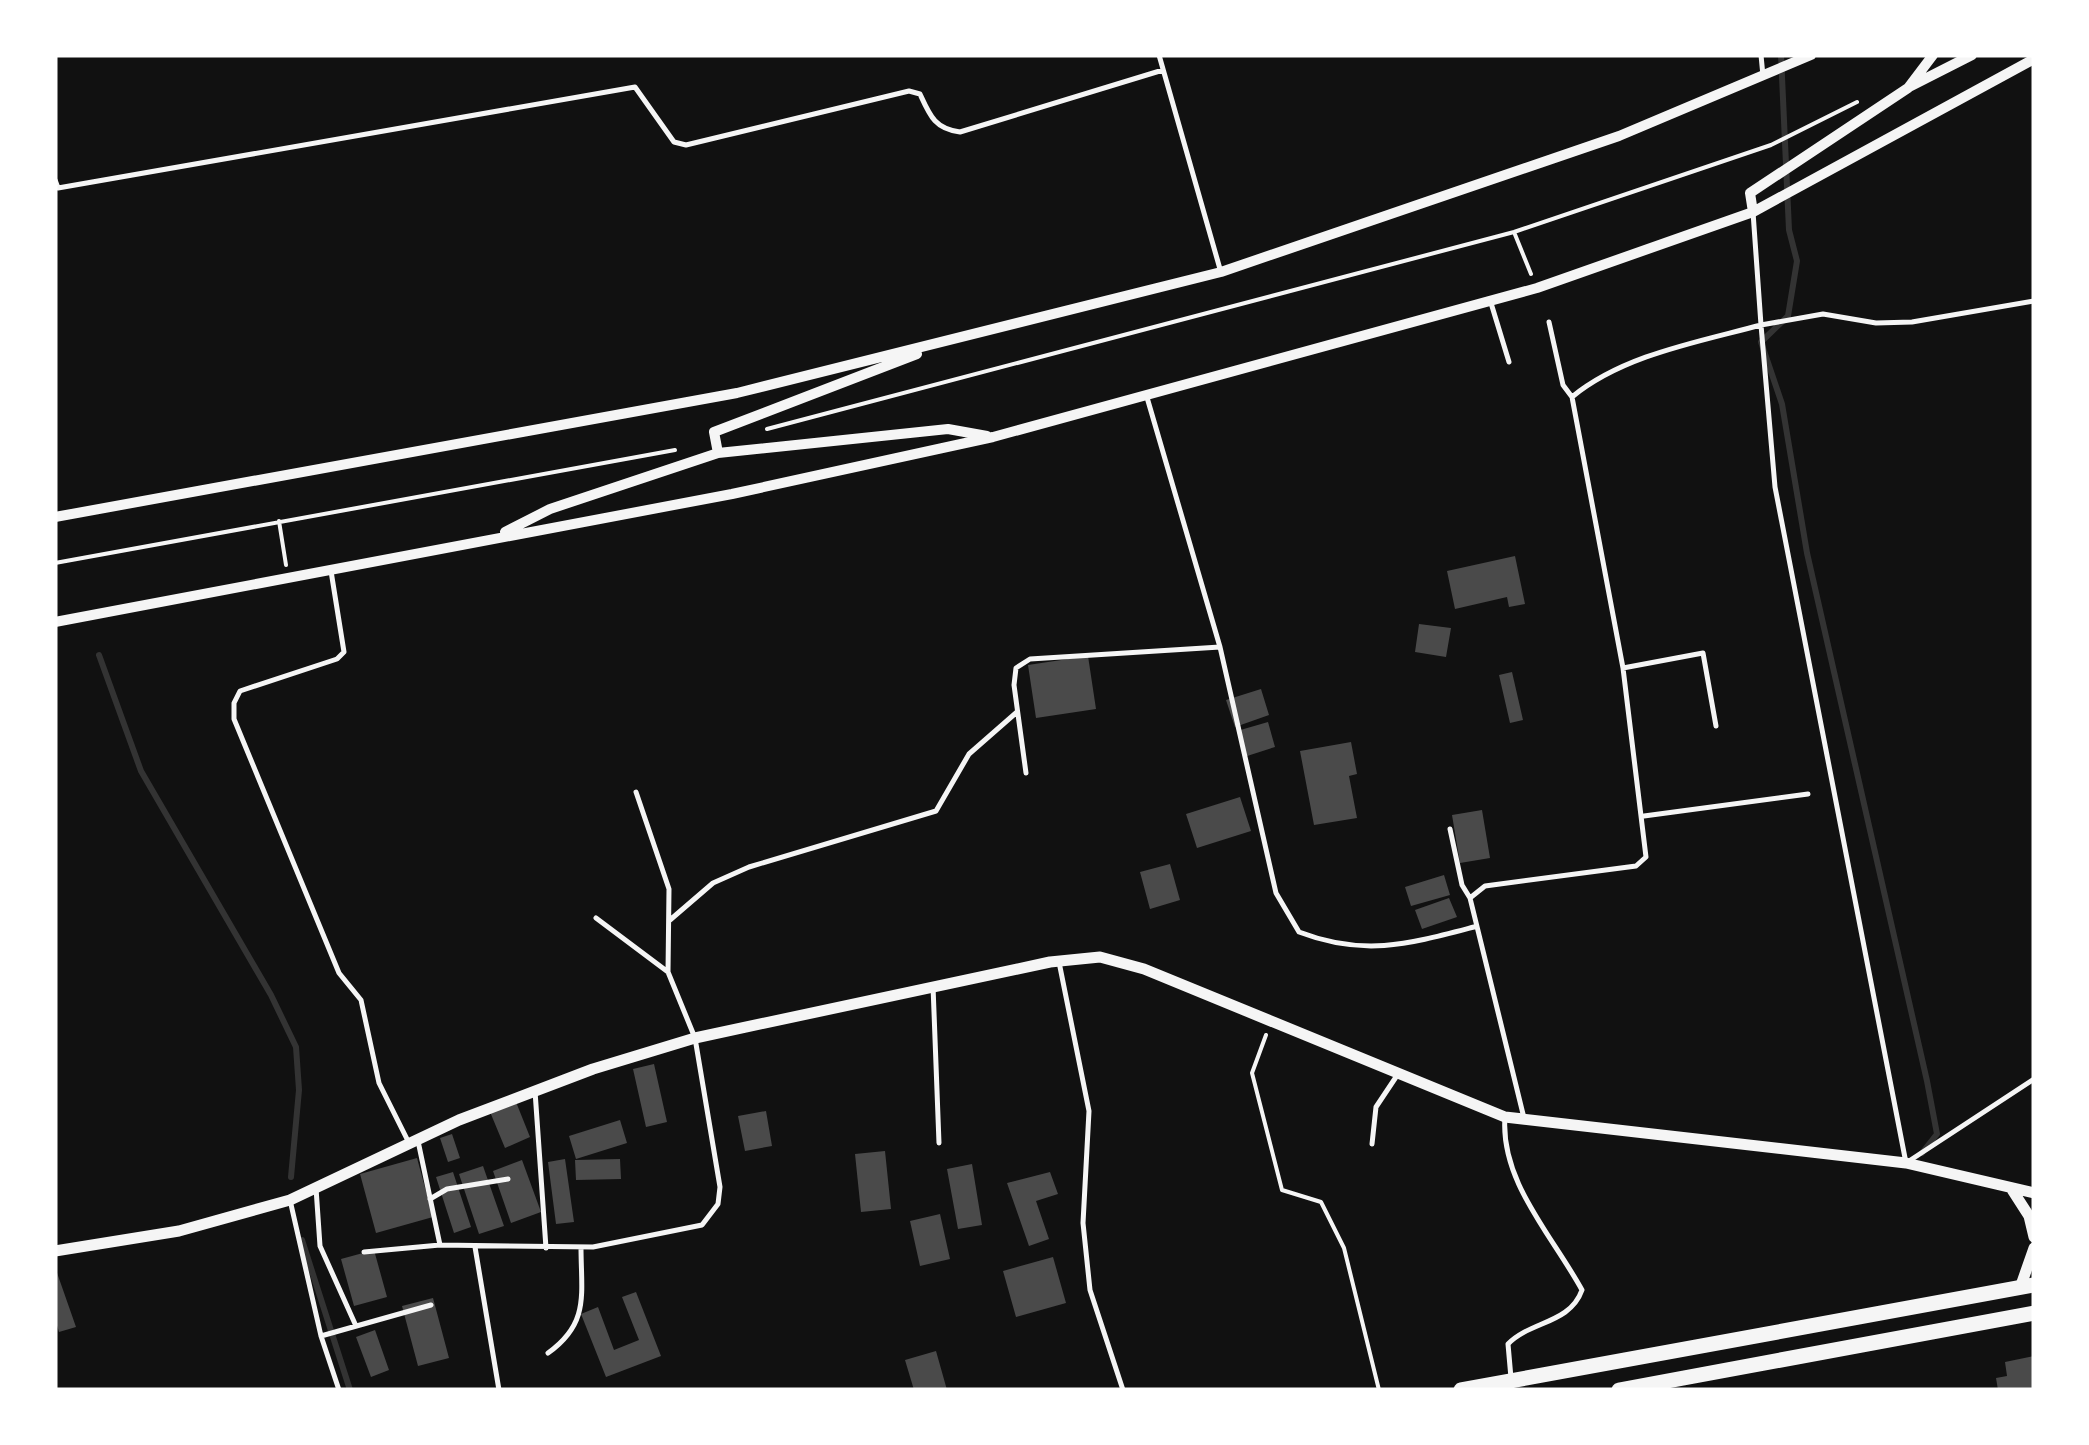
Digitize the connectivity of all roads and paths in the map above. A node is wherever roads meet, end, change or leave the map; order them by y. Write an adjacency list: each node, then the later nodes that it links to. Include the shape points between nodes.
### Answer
1 (1159, 55): 7 (lane)
2 (1761, 55): 8 (lane)
3 (1811, 55): 8 (street)
4 (1934, 55): 9 (street)
5 (1972, 55): 9 (street)
6 (2034, 59): 12 (street)
7 (1163, 70): 11 (lane, via 960,132 944,130 920,94 909,91 686,145 674,142 635,86 77,185 58,188); 14 (lane)
8 (1763, 79): 14 (street, via 1619,136)
9 (1908, 88): 12 (street, via 1750,193)
10 (1870, 96): 13 (path, via 1771,145)
11 (55, 180)
12 (1753, 212): 15 (street); 19 (lane)
13 (1514, 232): 15 (path); 24 (path)
14 (1221, 272): 20 (street)
15 (1537, 288): 16 (street)
16 (1490, 300): 21 (lane); 22 (street)
17 (2034, 300): 19 (lane, via 1912,322 1823,314)
18 (1549, 322): 23 (lane)
19 (1761, 325): 23 (lane, via 1664,352 1592,381); 61 (lane, via 1775,487)
20 (936, 345): 27 (street, via 714,432); 28 (street, via 737,393)
21 (1509, 362)
22 (1146, 394): 25 (street); 35 (lane)
23 (1572, 398): 36 (lane)
24 (765, 430)
25 (993, 438): 27 (street, via 948,429); 30 (street)
26 (675, 450): 29 (path)
27 (718, 453): 30 (street, via 550,509)
28 (55, 517)
29 (278, 521): 31 (path); 33 (path)
30 (496, 537): 32 (street)
31 (55, 563)
32 (331, 570): 33 (street); 58 (lane, via 344,652 240,691 234,719 339,974 361,1000 380,1083)
33 (289, 579): 34 (street)
34 (55, 622)
35 (1220, 647): 37 (lane, via 1030,660 1016,668); 47 (lane, via 1276,893 1299,932 1383,948)
36 (1623, 668): 38 (lane, via 1703,653); 42 (lane)
37 (1017, 712): 39 (lane); 46 (lane, via 969,754 936,811 750,867 713,883)
38 (1716, 726)
39 (1026, 773)
40 (636, 792): 46 (lane, via 669,889)
41 (1808, 794): 42 (lane)
42 (1644, 816): 44 (lane, via 1646,856 1636,866 1486,886)
43 (1450, 829): 44 (lane)
44 (1470, 898): 47 (lane)
45 (596, 918): 49 (lane)
46 (670, 920): 49 (lane)
47 (1474, 926): 57 (lane)
48 (1058, 961): 50 (street); 51 (street, via 1100,958 1144,969); 85 (lane, via 1089,1111 1083,1223 1090,1290)
49 (668, 972): 52 (lane)
50 (933, 985): 52 (street); 59 (lane)
51 (1271, 1021): 53 (street); 86 (path, via 1252,1073 1282,1190 1321,1202 1344,1248)
52 (695, 1038): 55 (street); 70 (lane, via 718,1204 702,1225)
53 (1398, 1074): 56 (street); 60 (lane, via 1376,1107)
54 (2034, 1079): 61 (lane)
55 (536, 1090): 58 (street); 72 (lane)
56 (1505, 1117): 57 (street); 82 (lane, via 1502,1146 1510,1170 1582,1290 1561,1317 1520,1332 1508,1344)
57 (1524, 1121): 61 (street)
58 (413, 1140): 63 (street); 66 (lane)
59 (939, 1143)
60 (1372, 1144)
61 (1906, 1163): 64 (street)
62 (508, 1179): 66 (lane, via 447,1188)
63 (316, 1188): 67 (street); 79 (lane, via 320,1246)
64 (2011, 1188): 65 (street); 68 (street)
65 (2034, 1193)
66 (430, 1199): 69 (lane)
67 (290, 1200): 74 (street, via 180,1231); 80 (lane)
68 (2034, 1238)
69 (440, 1245): 71 (lane); 75 (lane)
70 (581, 1247): 72 (lane); 81 (lane, via 580,1313 572,1336)
71 (474, 1248): 72 (lane); 84 (lane)
72 (546, 1248)
73 (2034, 1248): 76 (street)
74 (55, 1251)
75 (364, 1252)
76 (2027, 1287): 82 (main road)
77 (431, 1306): 79 (lane)
78 (2034, 1313): 88 (main road)
79 (352, 1327): 80 (lane)
80 (325, 1335): 83 (lane)
81 (548, 1353)
82 (1512, 1381): 87 (main road)
83 (339, 1390)
84 (499, 1390)
85 (1123, 1390)
86 (1379, 1390)
87 (1461, 1390)
88 (1620, 1390)

